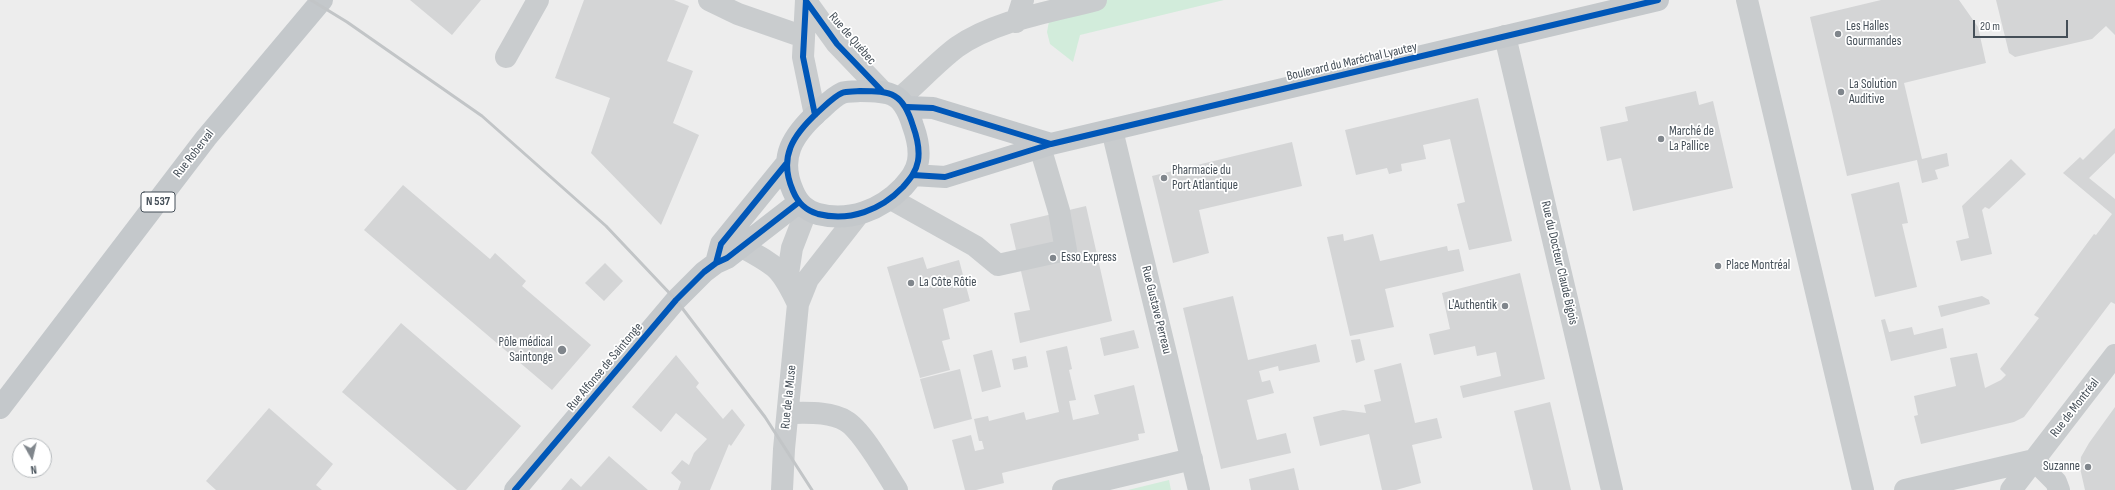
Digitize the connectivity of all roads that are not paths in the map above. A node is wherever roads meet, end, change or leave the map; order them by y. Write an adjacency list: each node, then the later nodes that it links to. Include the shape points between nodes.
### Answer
1 (322, 0): 28 (main road, Rue Roberval / N 537, via 206,138)
2 (538, 0): 12 (street)
3 (709, 0): 11 (street, via 738,14)
4 (806, 0): 11 (street, Rue de Québec); 13 (street, Rue de Québec, via 837,44)
5 (1023, 0): 9 (street)
6 (1096, 0): 9 (street)
7 (1658, 0): 10 (main road, Boulevard du Maréchal Lyautey)
8 (1747, 0): 38 (street)
9 (1016, 22): 13 (street, via 978,35 956,48)
10 (1505, 36): 15 (main road, Boulevard du Maréchal Lyautey); 37 (street, Rue du Docteur Claude Bigois)
11 (804, 37): 14 (street, Rue de Québec, via 803,57)
12 (506, 57)
13 (896, 99): 14 (main road, via 842,93 829,101); 16 (main road, Boulevard du Maréchal Lyautey, via 933,108); 18 (main road, via 918,142 918,161)
14 (815, 115): 17 (main road, via 794,138)
15 (1112, 130): 16 (main road, Boulevard du Maréchal Lyautey); 30 (street, Rue Gustave Perreau)
16 (1045, 146): 18 (main road, Boulevard du Maréchal Lyautey, via 945,177); 19 (street, via 1066,250 998,266 975,246)
17 (786, 164): 20 (main road, via 789,183); 23 (main road, via 721,244)
18 (913, 175): 19 (main road)
19 (891, 199): 21 (main road)
20 (802, 206): 21 (main road, via 831,216); 22 (main road, Rue Alfonse de Saintonge); 24 (street)
21 (858, 215): 25 (street, Rue de la Muse, via 808,279)
22 (742, 247): 23 (main road, Rue Alfonse de Saintonge); 24 (street, Rue de la Muse, via 777,267)
23 (716, 263): 33 (main road, Rue Alfonse de Saintonge, via 676,300)
24 (787, 280): 25 (street, Rue de la Muse)
25 (798, 304): 29 (street, Rue de la Muse)
26 (2115, 356): 27 (street, Rue de Montréal)
27 (2108, 381): 31 (street, Rue de Montréal)
28 (0, 408)
29 (788, 413): 34 (street, Rue de la Muse); 35 (street, via 832,416 846,420 856,429)
30 (1192, 459): 32 (street); 36 (street, Rue Gustave Perreau)
31 (2034, 460): 39 (street); 40 (street, Rue de Montréal); 41 (street, via 2056,482)
32 (1071, 489)
33 (515, 490)
34 (782, 490)
35 (897, 490)
36 (1200, 490)
37 (1612, 490)
38 (1863, 490)
39 (1905, 490)
40 (2011, 490)
41 (2059, 490)

